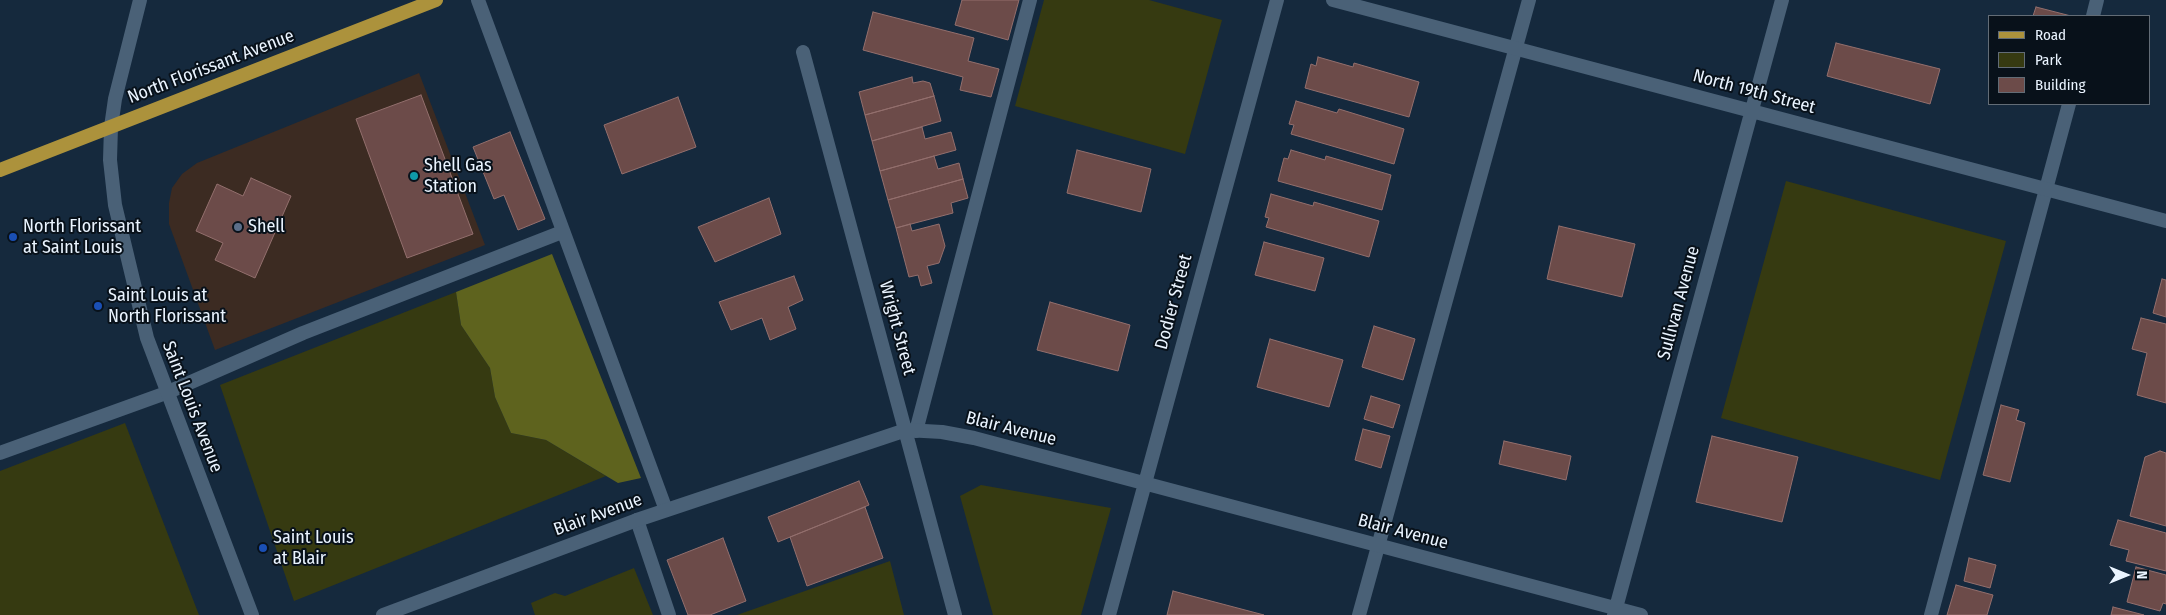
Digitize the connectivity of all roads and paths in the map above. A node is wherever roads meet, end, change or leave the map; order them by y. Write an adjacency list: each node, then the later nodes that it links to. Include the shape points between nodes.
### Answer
1 (436, 0): 15 (main road, North Florissant Avenue)
2 (478, 0): 19 (street)
3 (1030, 0): 21 (street)
4 (1277, 0): 23 (street, Dodier Street)
5 (1333, 0): 11 (street, North 19th Street)
6 (1529, 0): 11 (street)
7 (1782, 0): 14 (street, Sullivan Avenue)
8 (2097, 0): 10 (street)
9 (137, 1): 15 (street, Saint Louis Avenue)
10 (2093, 15)
11 (1516, 49): 14 (street, North 19th Street); 26 (street)
12 (802, 52): 21 (street, Wright Street)
13 (2069, 105): 17 (street)
14 (1752, 111): 17 (street, North 19th Street); 27 (street, Sullivan Avenue)
15 (111, 127): 16 (main road, North Florissant Avenue); 20 (street, Saint Louis Avenue, via 110,160 115,205 147,338)
16 (0, 170)
17 (2045, 189): 18 (street, North 19th Street); 35 (street)
18 (2166, 221)
19 (562, 232): 20 (street, via 302,333); 24 (street)
20 (166, 393): 22 (street); 28 (street, Saint Louis Avenue)
21 (911, 431): 23 (street, Blair Avenue, via 974,438); 24 (street, Blair Avenue); 31 (street, Wright Street)
22 (0, 452)
23 (1144, 482): 26 (street, Blair Avenue); 32 (street, Dodier Street)
24 (666, 510): 25 (street, Blair Avenue)
25 (637, 520): 29 (street, Blair Avenue); 30 (street)
26 (1378, 545): 27 (street, Blair Avenue); 33 (street)
27 (1614, 612): 34 (street, Blair Avenue)
28 (252, 615)
29 (384, 615)
30 (669, 615)
31 (955, 615)
32 (1109, 615)
33 (1359, 615)
34 (1641, 615)
35 (1931, 615)

